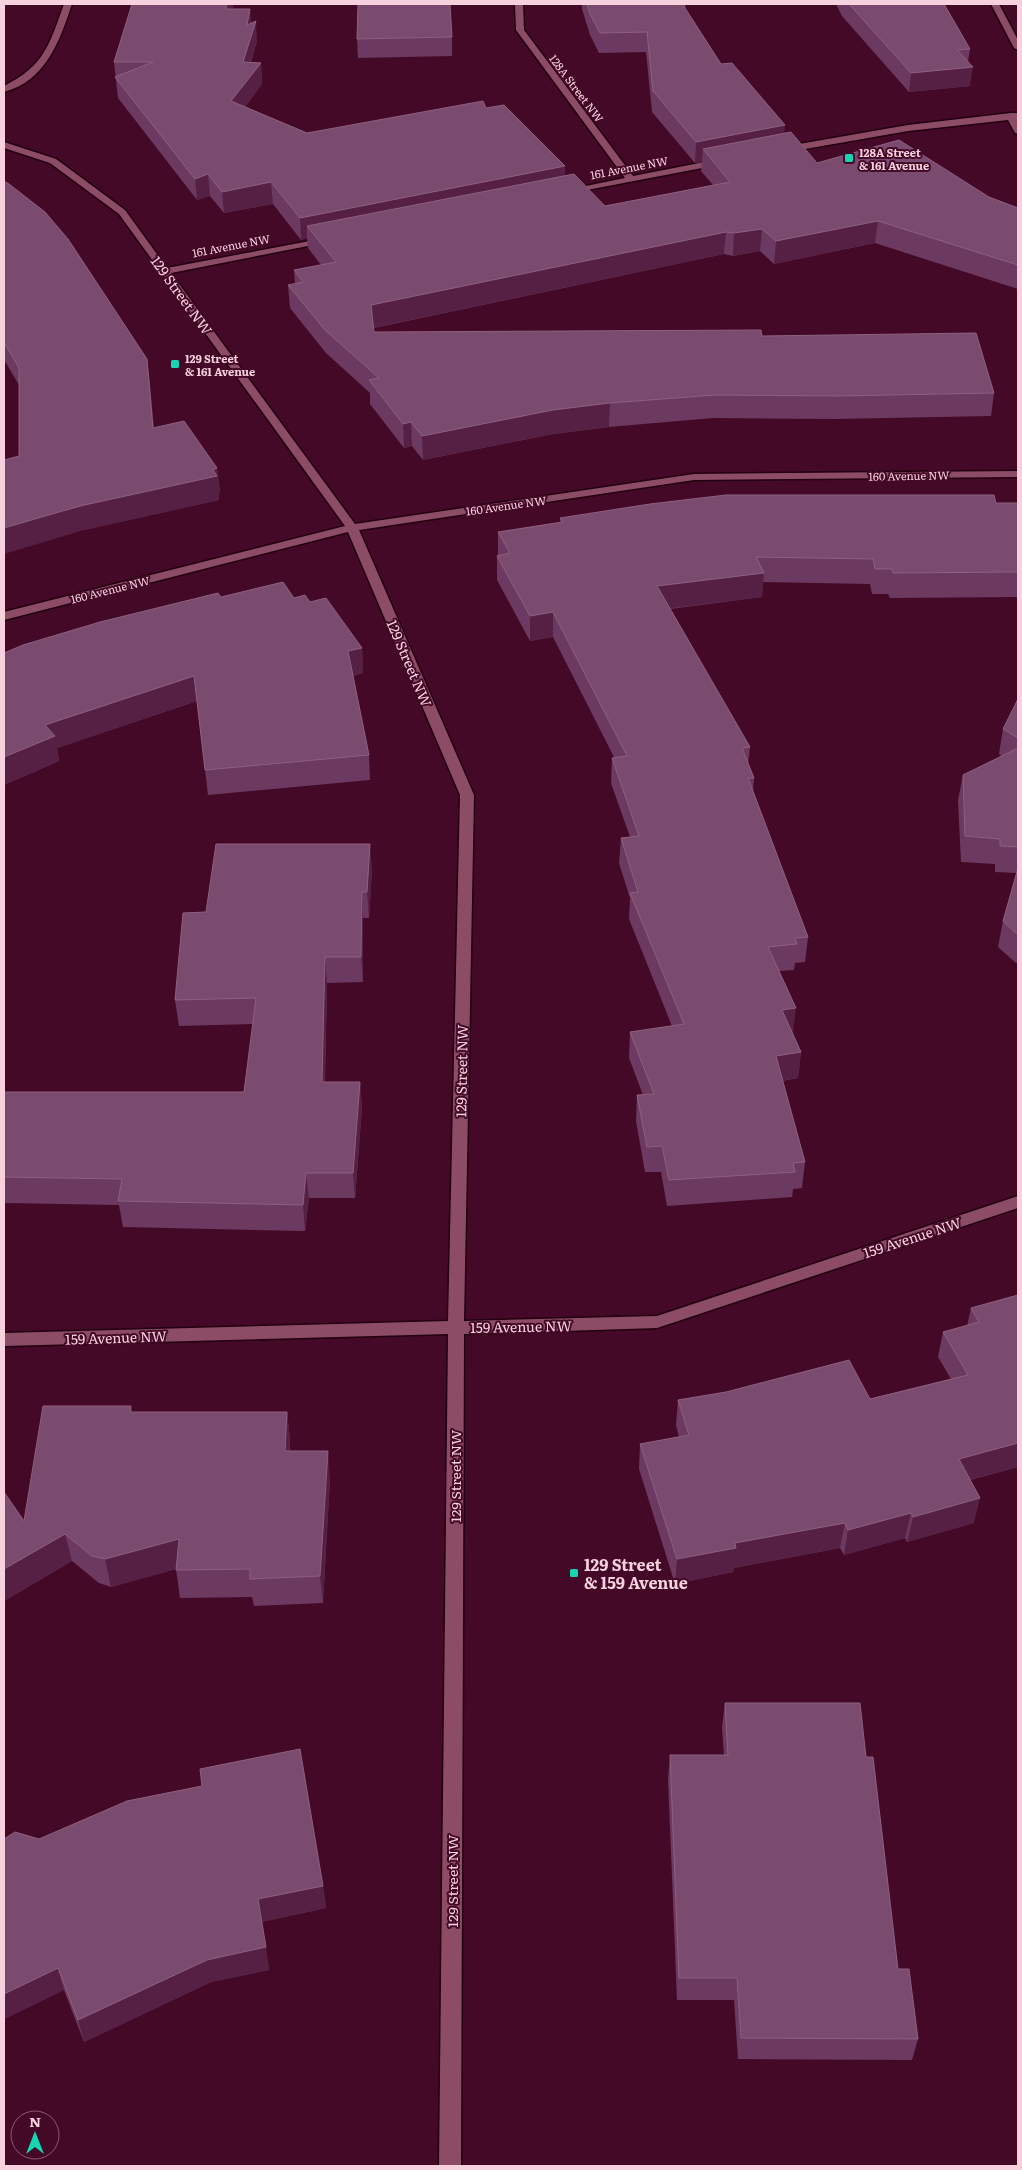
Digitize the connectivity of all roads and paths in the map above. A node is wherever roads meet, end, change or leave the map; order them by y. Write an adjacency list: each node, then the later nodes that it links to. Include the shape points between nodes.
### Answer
1 (68, 4): 5 (street, via 51,52 43,64 30,76)
2 (519, 4): 11 (street, 128A Street NW, via 520,30)
3 (995, 4): 4 (street)
4 (1018, 48)
5 (4, 89)
6 (1014, 116): 7 (street); 9 (street, via 908,128)
7 (1018, 131)
8 (4, 145): 14 (street, 129 Street NW, via 53,161 122,212)
9 (768, 153)
10 (729, 161): 11 (street, 161 Avenue NW)
11 (631, 180): 12 (street, 161 Avenue NW)
12 (563, 193)
13 (340, 237): 14 (street, 161 Avenue NW)
14 (165, 271): 16 (street, 129 Street NW)
15 (1018, 474): 16 (street, 160 Avenue NW, via 694,477)
16 (352, 528): 17 (street, 160 Avenue NW); 19 (street, 129 Street NW, via 467,795)
17 (4, 616)
18 (1018, 1202): 19 (street, 159 Avenue NW, via 657,1322)
19 (456, 1327): 20 (street, 159 Avenue NW); 21 (street, 129 Street NW)
20 (4, 1340)
21 (450, 2166)

